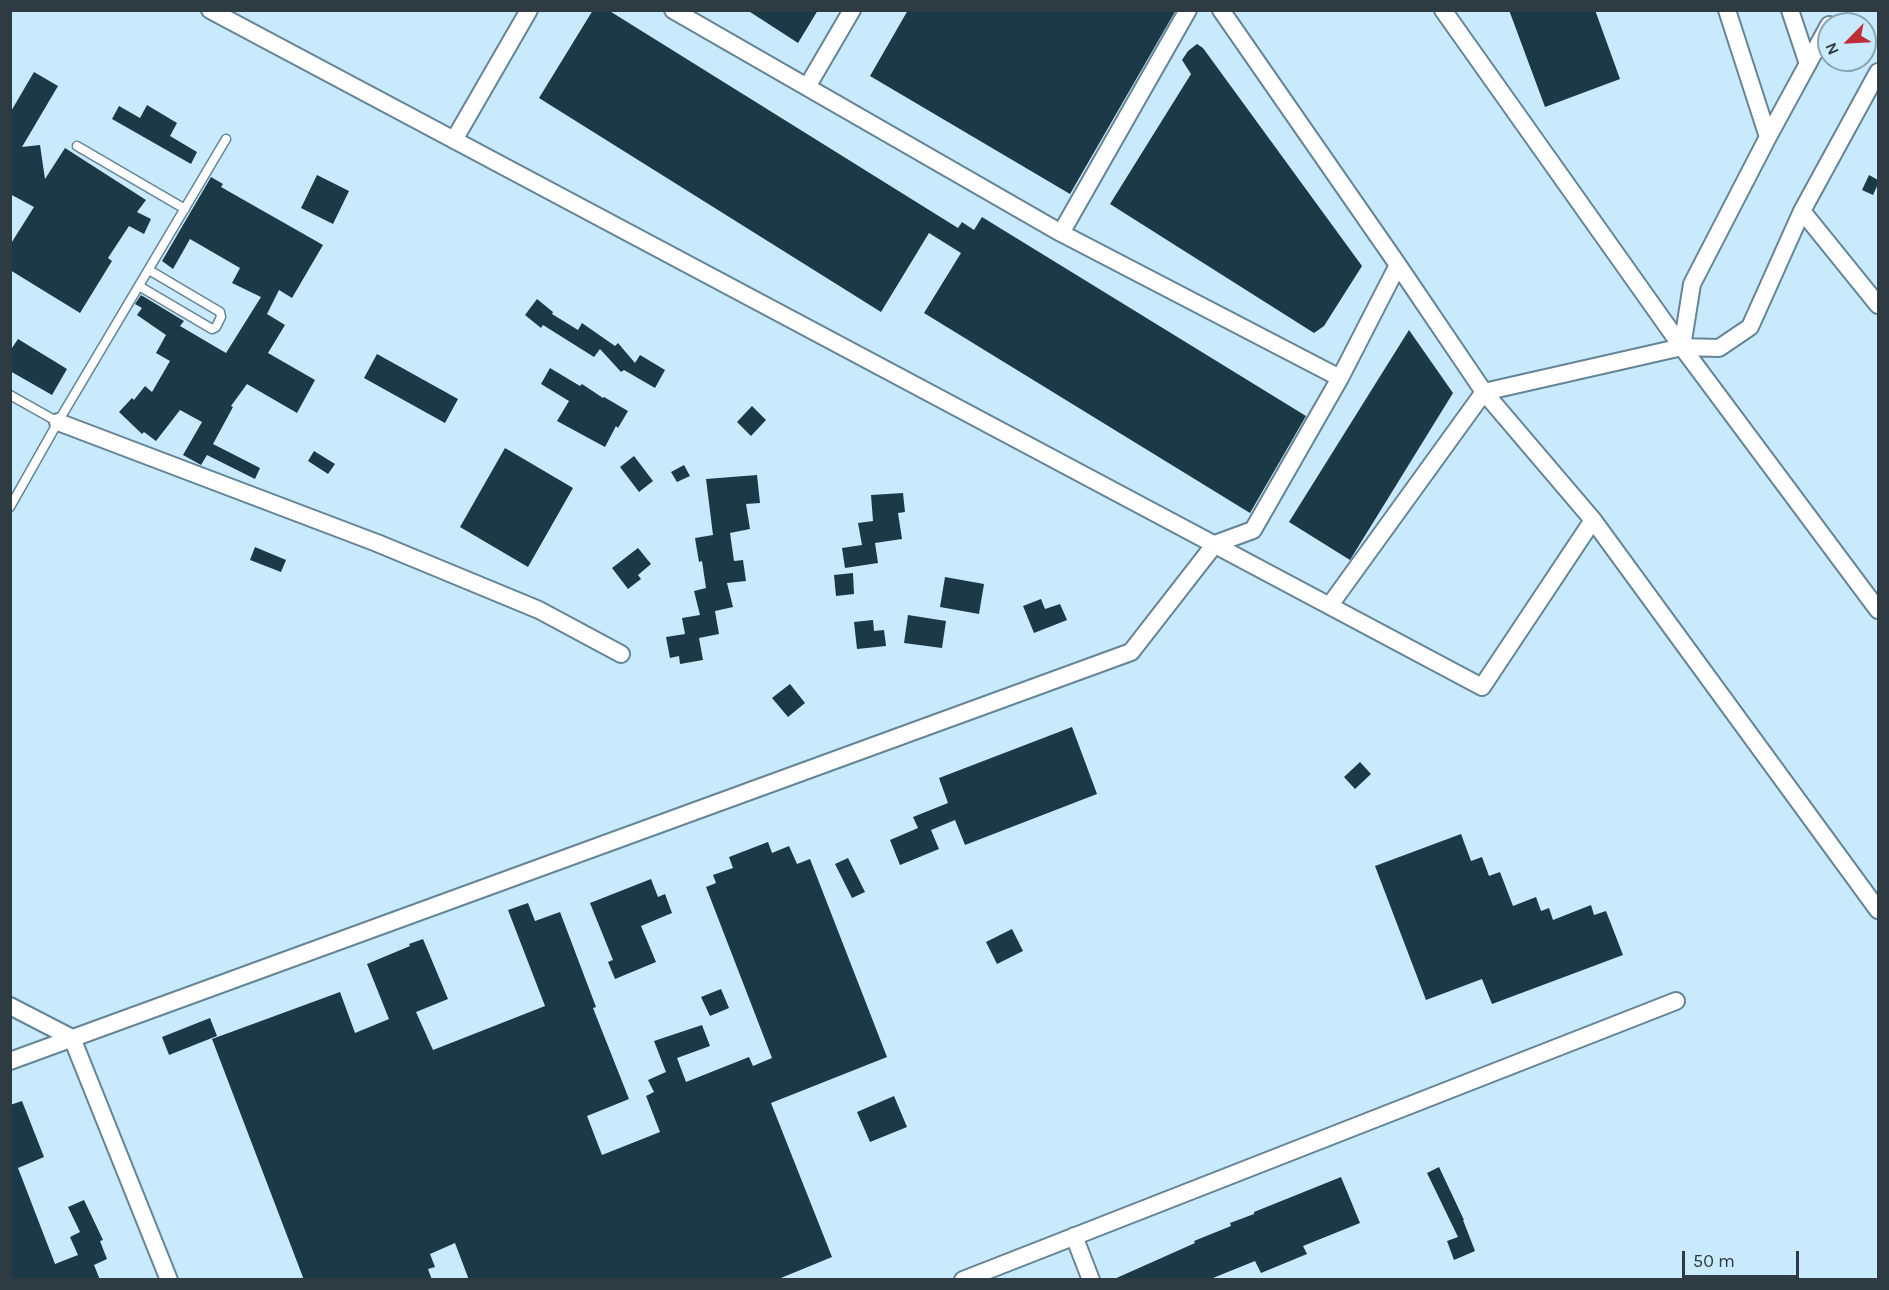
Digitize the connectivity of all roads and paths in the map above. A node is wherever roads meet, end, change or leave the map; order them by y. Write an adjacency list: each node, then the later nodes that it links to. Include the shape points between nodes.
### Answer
1 (210, 10): 16 (street)
2 (529, 10): 16 (street)
3 (673, 10): 13 (street)
4 (852, 10): 13 (street)
5 (1188, 10): 20 (street)
6 (1221, 10): 21 (street)
7 (1443, 10): 25 (street)
8 (1727, 10): 14 (street)
9 (1790, 10): 11 (street)
10 (1817, 47): 11 (street)
11 (1808, 64): 14 (street)
12 (1878, 72): 19 (street)
13 (807, 87): 20 (street)
14 (1768, 137): 25 (street, via 1692,284)
15 (226, 139): 18 (lane)
16 (454, 140): 32 (street)
17 (77, 146): 18 (lane)
18 (185, 208): 22 (lane)
19 (1802, 211): 24 (street); 25 (street, via 1750,327 1719,348)
20 (1061, 233): 26 (street)
21 (1398, 265): 26 (street); 27 (street)
22 (149, 270): 23 (lane); 23 (lane, via 220,312 216,327 212,329)
23 (139, 286): 29 (lane)
24 (1878, 306)
25 (1682, 347): 27 (street); 34 (street)
26 (1340, 378): 32 (street, via 1253,530)
27 (1484, 392): 31 (street); 33 (street)
28 (10, 395): 29 (lane)
29 (58, 422): 30 (lane); 35 (street, via 377,543 539,610)
30 (10, 507)
31 (1593, 520): 33 (street, via 1482,687); 36 (street)
32 (1215, 544): 33 (street); 39 (street, via 1131,652)
33 (1330, 606)
34 (1878, 610)
35 (621, 654)
36 (1878, 910)
37 (1676, 1001): 41 (street)
38 (10, 1006): 39 (street)
39 (72, 1038): 40 (street); 42 (street)
40 (10, 1061)
41 (1074, 1236): 43 (street); 44 (street)
42 (169, 1280)
43 (963, 1280)
44 (1090, 1280)

